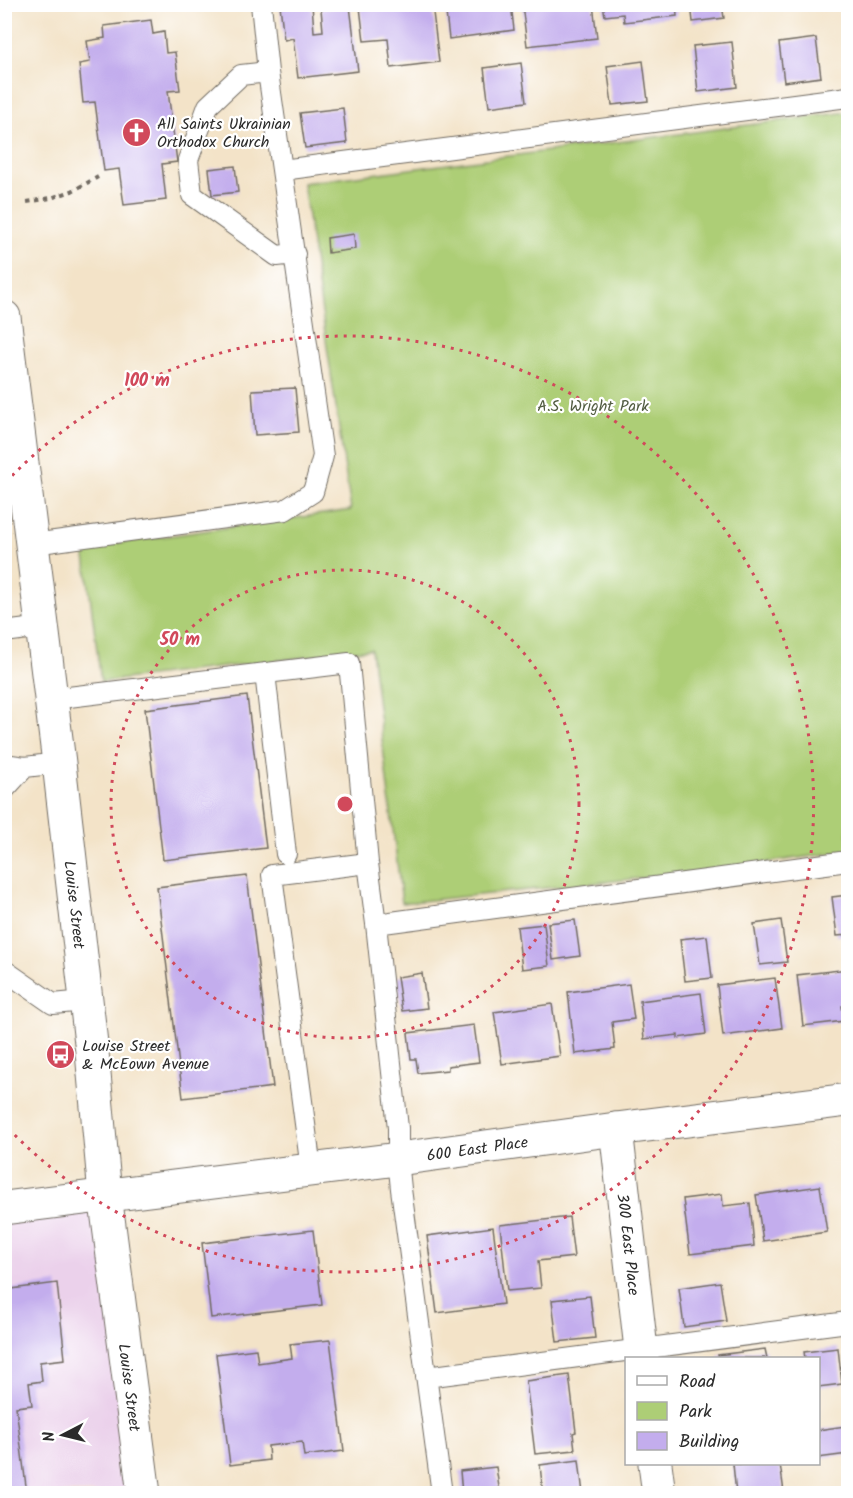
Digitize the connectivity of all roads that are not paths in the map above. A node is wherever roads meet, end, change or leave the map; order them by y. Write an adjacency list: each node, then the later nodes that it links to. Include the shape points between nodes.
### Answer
1 (261, 4): 2 (lane)
2 (268, 72): 4 (lane); 5 (lane, via 241,75 208,106 188,160 192,195 277,256)
3 (849, 98): 4 (lane)
4 (282, 170): 5 (lane)
5 (295, 254): 8 (lane, via 323,456 313,492 285,510)
6 (4, 317): 7 (street, Louise Street)
7 (13, 447): 8 (street, Louise Street)
8 (33, 544): 9 (street, Louise Street)
9 (43, 627): 10 (lane); 12 (street, Louise Street)
10 (4, 632)
11 (265, 673): 12 (lane); 17 (lane); 19 (lane, via 349,663)
12 (52, 699): 13 (street, Louise Street)
13 (59, 763): 15 (lane); 22 (street, Louise Street)
14 (4, 764): 15 (lane)
15 (25, 767): 16 (lane)
16 (4, 790)
17 (286, 854)
18 (849, 861): 20 (lane)
19 (368, 863): 20 (lane); 26 (lane, via 272,875)
20 (376, 924): 25 (lane)
21 (4, 970): 22 (lane, via 53,1004)
22 (86, 1001): 27 (street, Louise Street)
23 (849, 1100): 24 (street, 600 East Place)
24 (616, 1129): 25 (street, 600 East Place); 30 (street, 300 East Place)
25 (398, 1159): 26 (street, 600 East Place); 31 (lane)
26 (311, 1169): 27 (street, 600 East Place)
27 (105, 1195): 28 (street, 600 East Place); 33 (street, Louise Street)
28 (4, 1208)
29 (849, 1322): 30 (lane)
30 (642, 1354): 31 (lane)
31 (426, 1377): 34 (lane)
32 (655, 1465): 35 (street)
33 (144, 1494)
34 (442, 1494)
35 (659, 1494)

